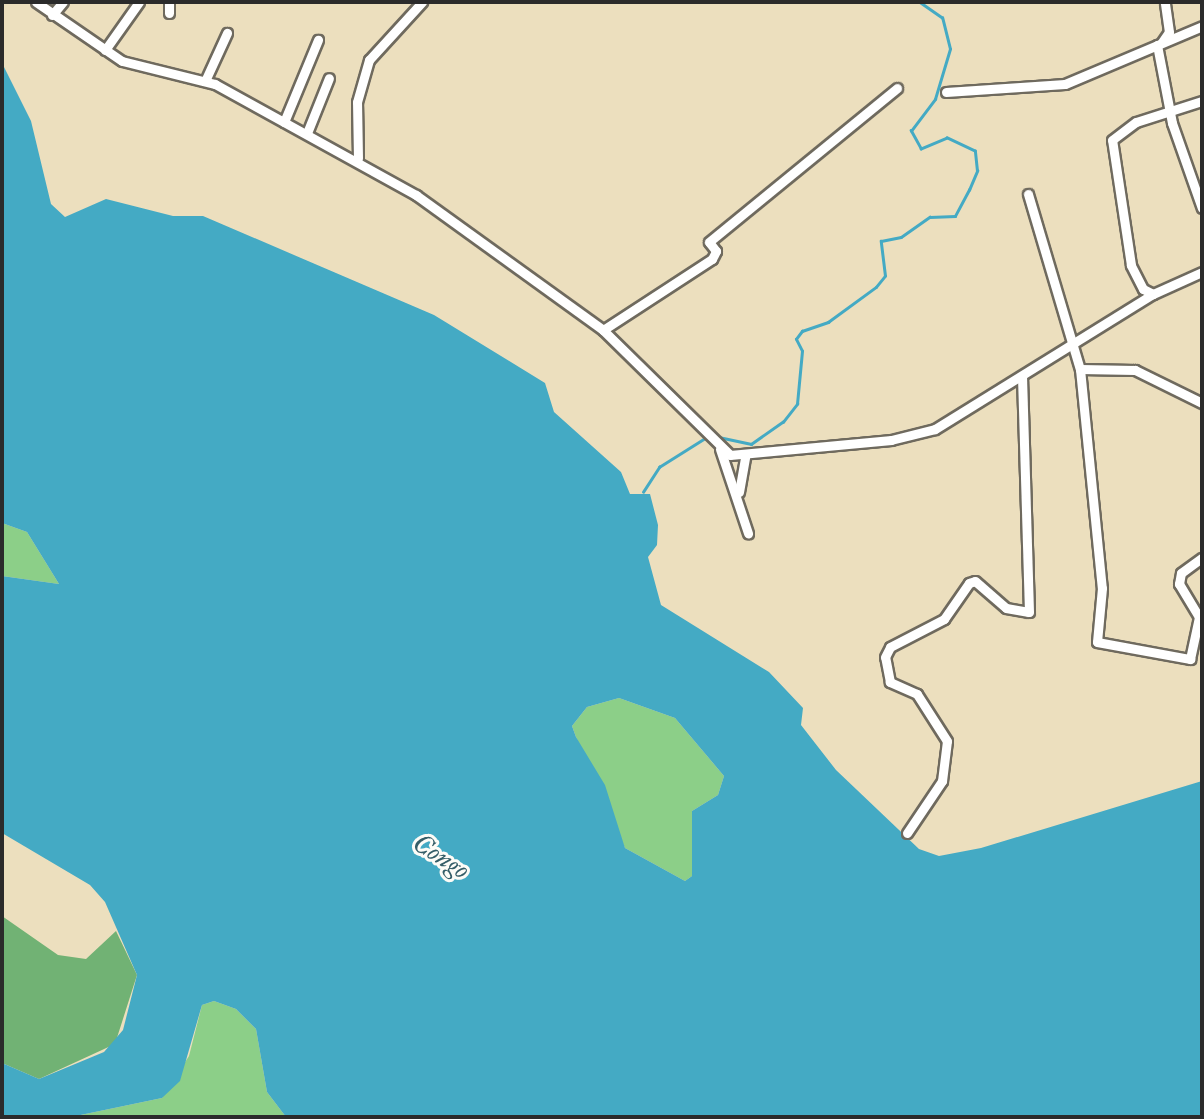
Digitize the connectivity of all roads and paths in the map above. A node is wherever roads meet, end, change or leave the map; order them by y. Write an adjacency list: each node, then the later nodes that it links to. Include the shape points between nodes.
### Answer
1 (36, 2): 8 (street)
2 (63, 2): 8 (street)
3 (139, 2): 13 (street)
4 (169, 2): 7 (street)
5 (422, 2): 22 (street, via 369,60 357,102)
6 (1165, 2): 12 (street, via 1170,32)
7 (169, 13)
8 (52, 15): 13 (street)
9 (1202, 26): 12 (street)
10 (227, 33): 15 (street)
11 (318, 40): 20 (street)
12 (1157, 45): 17 (street, via 1065,84); 19 (street)
13 (105, 50): 15 (street, via 139,68)
14 (329, 78): 21 (street)
15 (205, 81): 20 (street)
16 (897, 88): 27 (street, via 709,242 716,251 712,259)
17 (946, 92)
18 (1202, 101): 19 (street)
19 (1175, 110): 24 (street, via 1172,123); 26 (street, via 1121,129 1110,150 1131,265)
20 (284, 122): 21 (street)
21 (307, 133): 22 (street)
22 (358, 158): 27 (street)
23 (1027, 194): 28 (street)
24 (1202, 208)
25 (1202, 272): 26 (street)
26 (1153, 294): 28 (street)
27 (603, 330): 32 (street)
28 (1075, 343): 29 (street); 30 (street)
29 (1080, 369): 31 (street, via 1135,370); 36 (street, via 1102,588 1097,642 1190,659 1199,617 1179,584 1181,573)
30 (1022, 378): 33 (street, via 921,435); 37 (street, via 1029,612 1006,608 975,581 944,619 890,647 885,657 890,682 917,694 947,741 942,781)
31 (1202, 403)
32 (720, 449): 33 (street); 34 (street)
33 (745, 457): 34 (street)
34 (739, 493): 35 (street)
35 (748, 533)
36 (1202, 558)
37 (907, 834)

